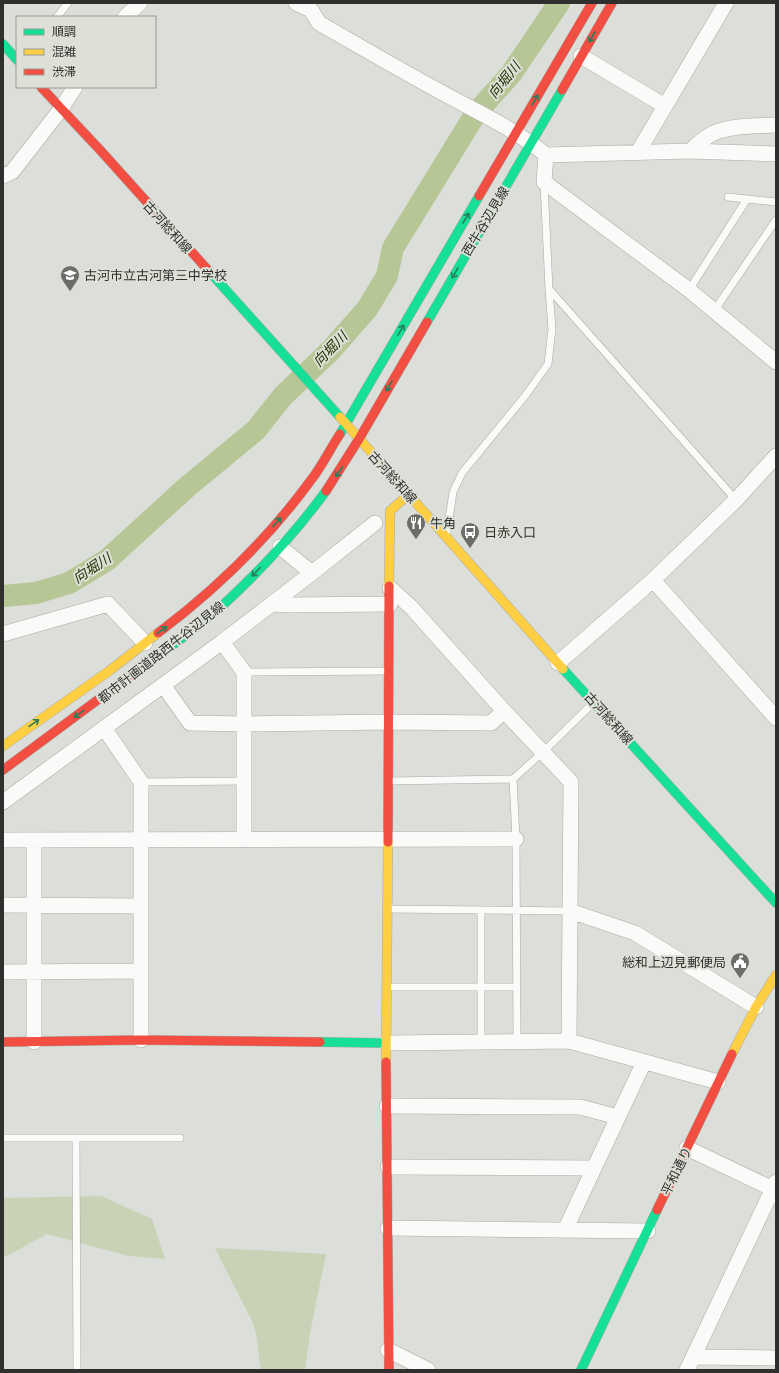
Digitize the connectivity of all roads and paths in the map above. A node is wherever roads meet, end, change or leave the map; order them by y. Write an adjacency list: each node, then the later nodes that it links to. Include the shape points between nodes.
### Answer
1 (68, 3): 7 (lane)
2 (140, 3): 8 (street)
3 (296, 3): 17 (street, via 312,10 319,23)
4 (592, 3): 17 (street, 西牛谷辺見線, one-way to 4)
5 (612, 3): 10 (street, 西牛谷辺見線, one-way to 10)
6 (726, 3): 14 (street)
7 (58, 16)
8 (126, 16)
9 (3, 44): 11 (street)
10 (581, 56): 14 (street); 18 (street, 西牛谷辺見線)
11 (16, 59)
12 (42, 88): 15 (street, 古河総和線)
13 (74, 88): 15 (street)
14 (665, 106): 20 (street)
15 (61, 109): 23 (street, via 12,172); 33 (street, 古河総和線)
16 (776, 125): 19 (street, via 717,131)
17 (516, 134): 18 (street); 33 (street, 西牛谷辺見線, one-way to 17)
18 (532, 143): 22 (street); 34 (street, 西牛谷辺見線, one-way to 34)
19 (690, 150): 20 (street); 21 (street)
20 (638, 152): 22 (street)
21 (776, 154)
22 (546, 155): 24 (street)
23 (3, 176)
24 (544, 182): 29 (lane); 30 (street)
25 (728, 197): 26 (lane)
26 (747, 199): 27 (lane); 30 (lane)
27 (776, 202)
28 (776, 220): 31 (lane)
29 (549, 289): 37 (lane); 39 (lane, via 552,329 548,364 462,473 453,492)
30 (689, 290): 31 (street)
31 (714, 311): 32 (street)
32 (776, 362)
33 (346, 424): 34 (street, 古河総和線); 48 (street, 都市計画道路西牛谷辺見線, one-way to 33, via 185,613 237,566 312,479)
34 (359, 439): 36 (street, 古河総和線); 40 (street, 都市計画道路西牛谷辺見線, one-way to 40, via 305,519)
35 (776, 456): 37 (street)
36 (409, 494): 39 (street, 古河総和線); 43 (street, via 390,511)
37 (736, 500): 42 (street)
38 (375, 523): 41 (street)
39 (447, 536): 49 (street, 古河総和線)
40 (280, 547): 41 (street); 61 (street, 都市計画道路西牛谷辺見線, one-way to 61, via 250,579 198,626)
41 (312, 573): 44 (street)
42 (654, 580): 49 (street); 55 (street)
43 (390, 588): 45 (street); 54 (street, via 412,607)
44 (273, 604): 45 (street); 47 (street)
45 (390, 604): 50 (street)
46 (3, 634): 48 (street, via 108,604)
47 (222, 642): 51 (street); 52 (street)
48 (145, 643): 59 (street, 都市計画道路西牛谷辺見線, one-way to 48)
49 (558, 663): 53 (street, 古河総和線)
50 (390, 671): 51 (lane); 56 (street)
51 (244, 672): 57 (street)
52 (162, 685): 57 (street, via 190,723); 58 (street)
53 (594, 702): 60 (lane); 73 (street, 古河総和線)
54 (504, 711): 56 (street, via 491,723); 60 (street)
55 (776, 718)
56 (389, 722): 57 (street); 64 (street)
57 (245, 724): 63 (street)
58 (104, 728): 65 (street); 66 (street)
59 (3, 746)
60 (543, 752): 62 (lane); 80 (street, via 571,782)
61 (3, 770)
62 (512, 779): 64 (lane); 68 (lane)
63 (244, 781): 65 (lane); 72 (street)
64 (389, 781): 67 (street)
65 (141, 782): 71 (street)
66 (3, 802)
67 (388, 839): 68 (street); 72 (street); 77 (street)
68 (516, 839): 79 (lane)
69 (3, 840): 70 (street)
70 (34, 840): 71 (street); 75 (street)
71 (141, 840): 72 (street); 76 (street)
72 (244, 840)
73 (776, 903)
74 (3, 905): 75 (street)
75 (34, 906): 76 (street); 83 (street)
76 (141, 906): 81 (street)
77 (387, 909): 78 (lane); 85 (street)
78 (482, 910): 79 (lane); 86 (lane)
79 (516, 910): 80 (lane); 87 (lane)
80 (570, 911): 88 (street, via 635,933); 90 (street)
81 (140, 971): 83 (street); 89 (street)
82 (3, 972): 83 (street)
83 (34, 972): 92 (street)
84 (776, 975): 88 (street, 平和通り)
85 (387, 987): 86 (lane); 93 (street)
86 (481, 987): 87 (lane); 94 (lane)
87 (516, 987): 95 (lane)
88 (756, 1007): 97 (street, 平和通り)
89 (141, 1040): 92 (street); 93 (street)
90 (569, 1041): 95 (street); 96 (street)
91 (3, 1042): 92 (street)
92 (34, 1042)
93 (386, 1042): 94 (street); 98 (street)
94 (480, 1042): 95 (street)
95 (517, 1042)
96 (644, 1062): 97 (street); 99 (street)
97 (718, 1082): 103 (street, 平和通り)
98 (387, 1106): 99 (street, via 580,1107); 104 (street)
99 (618, 1117): 105 (street)
100 (3, 1138): 101 (lane)
101 (76, 1138): 102 (lane); 113 (lane)
102 (180, 1138)
103 (687, 1148): 106 (street); 109 (street, 平和通り)
104 (388, 1168): 105 (street); 107 (street)
105 (594, 1168): 108 (street)
106 (775, 1189): 112 (street)
107 (388, 1228): 108 (street); 110 (street)
108 (565, 1230): 109 (street)
109 (648, 1231): 116 (street, 平和通り)
110 (388, 1350): 114 (street); 115 (street)
111 (776, 1358): 112 (street)
112 (690, 1364)
113 (77, 1370)
114 (388, 1370)
115 (428, 1370)
116 (582, 1370)

